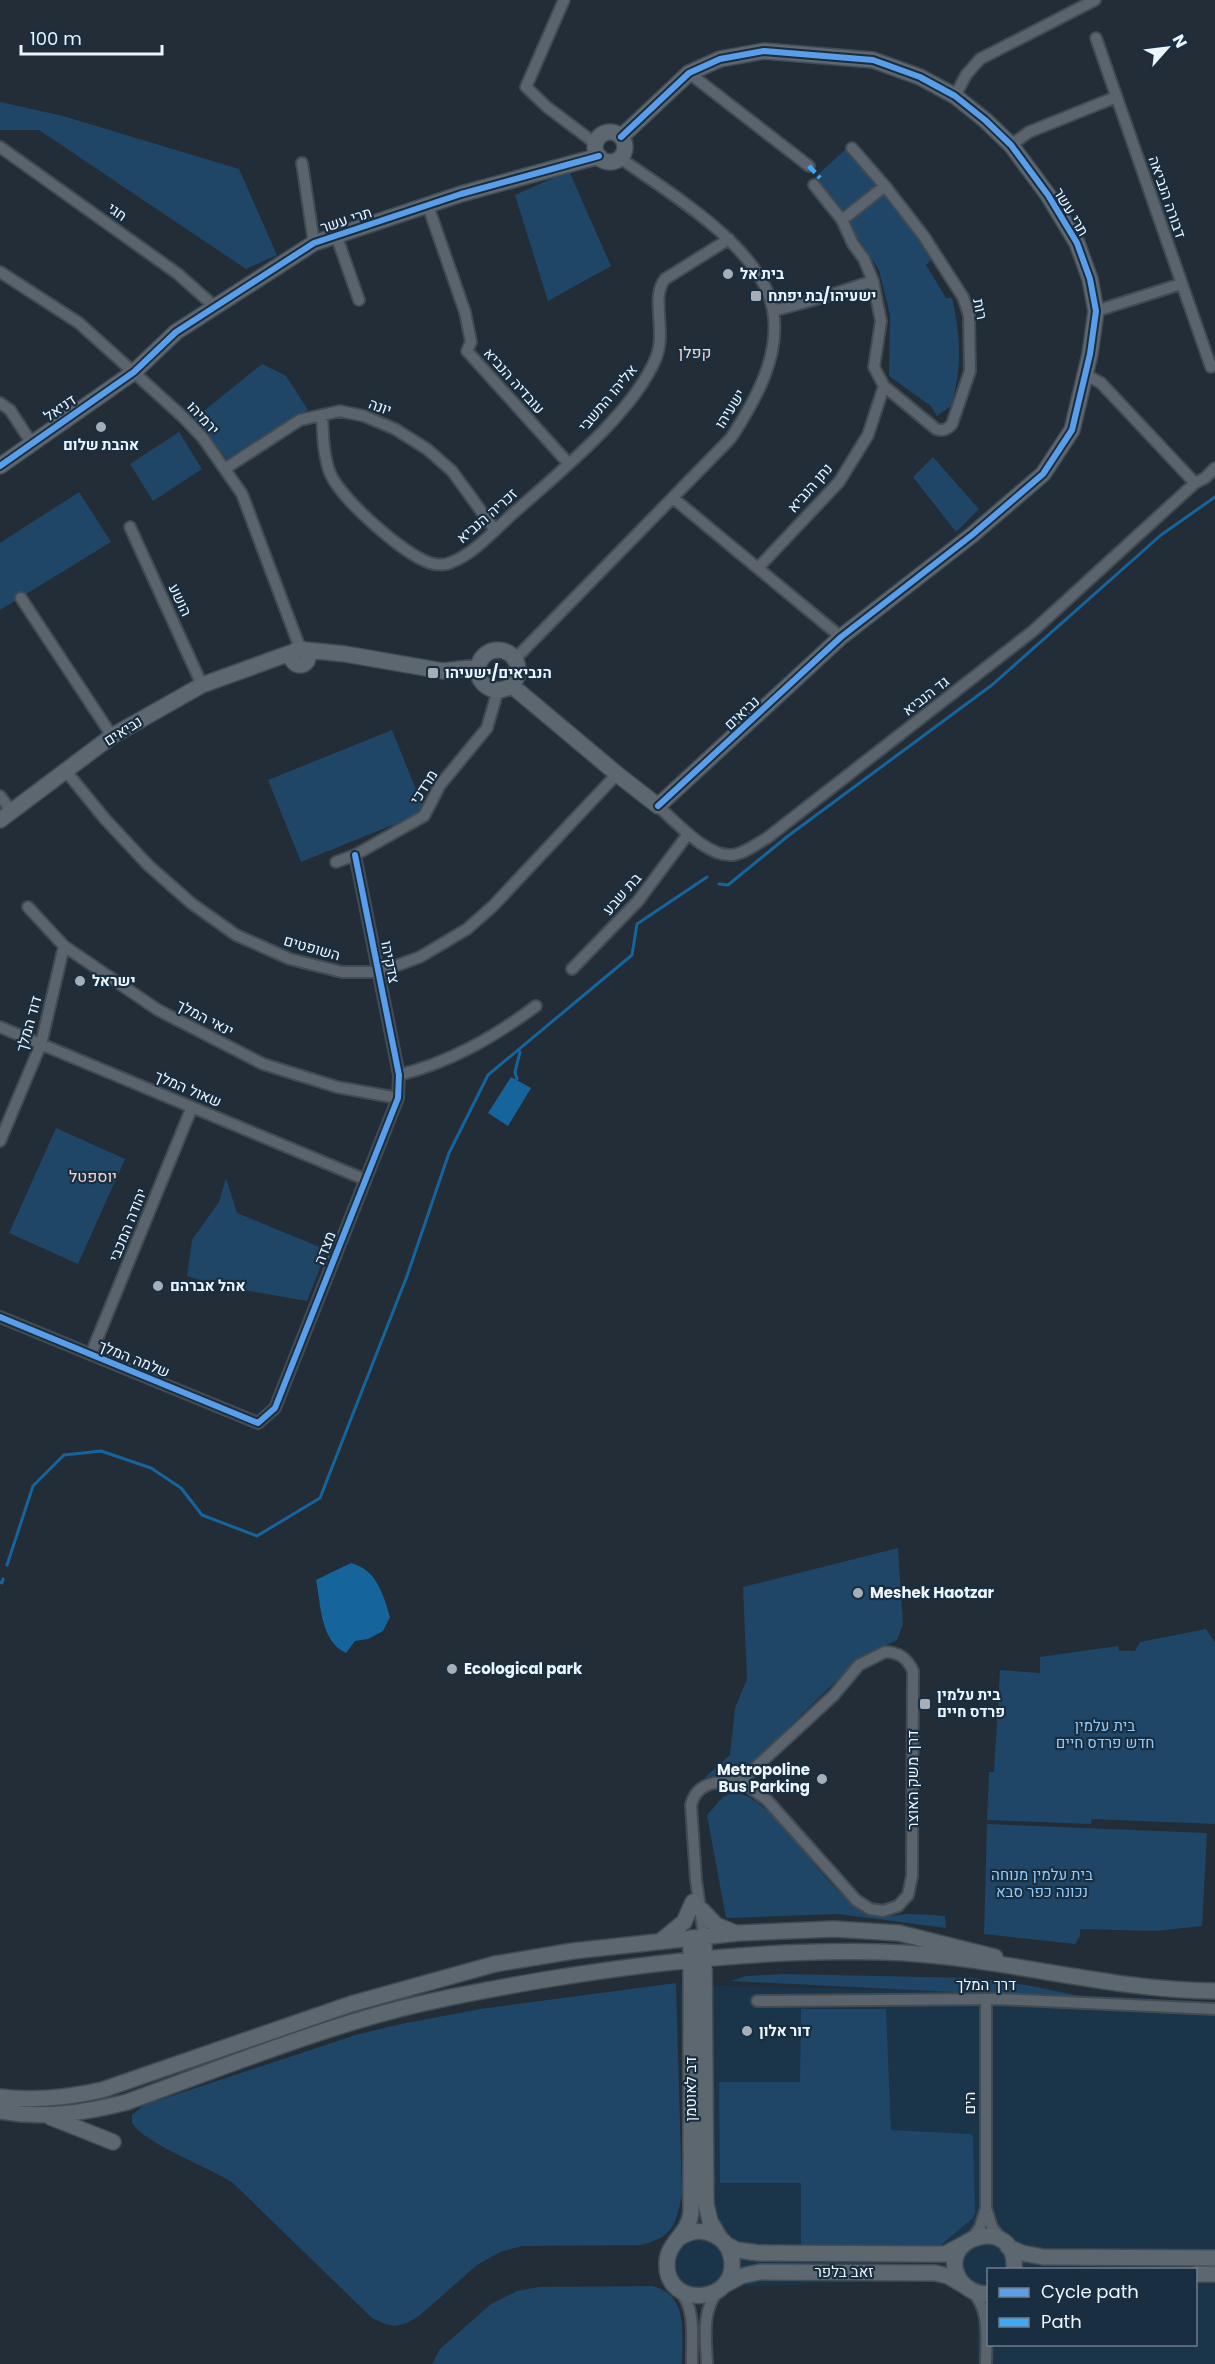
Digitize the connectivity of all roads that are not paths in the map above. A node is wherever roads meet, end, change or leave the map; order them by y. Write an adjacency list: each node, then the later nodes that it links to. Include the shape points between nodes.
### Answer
1 (564, 0): 11 (street, via 526,87)
2 (1095, 0): 5 (street, via 980,59)
3 (1096, 38): 6 (street, דבורה הנביאה)
4 (689, 73): 5 (street, תרי עשר, via 720,59 764,51 873,60 920,76); 7 (street, תרי עשר); 14 (street)
5 (955, 96): 8 (street, תרי עשר)
6 (1116, 97): 8 (street, via 1029,132); 24 (street, דבורה הנביאה)
7 (621, 136): 11 (street, via 612,132 602,135); 12 (street, via 625,149)
8 (1011, 145): 28 (street, תרי עשר, via 1077,243)
9 (0, 147): 26 (street, חגי, via 178,274)
10 (852, 148): 16 (street, רות)
11 (597, 150): 12 (street, via 607,161); 17 (street, תרי עשר)
12 (620, 158): 20 (street, ישעיהו)
13 (302, 164): 21 (street)
14 (809, 166)
15 (814, 185): 18 (street)
16 (885, 186): 18 (street); 32 (street, רות, via 963,297 969,315 970,371 952,424 942,430)
17 (428, 206): 19 (street, תרי עשר); 36 (street, עובדיה הנביא, via 465,312 471,342 467,351)
18 (842, 220): 23 (street)
19 (336, 235): 21 (street, תרי עשר); 25 (street)
20 (729, 239): 27 (street, ישעיהו, via 758,276); 36 (street, אליהו התשבי, via 659,286 661,338 646,378 620,412)
21 (314, 243): 26 (street, תרי עשר)
22 (0, 272): 30 (street, ירמיהו, via 79,323)
23 (873, 281): 27 (street); 32 (street, via 881,321 874,367)
24 (1181, 284): 28 (street); 29 (street, דבורה הנביאה)
25 (359, 300)
26 (214, 306): 30 (street, תרי עשר, via 176,332)
27 (773, 310): 41 (street, ישעיהו, via 767,369 752,404 731,438)
28 (1096, 311): 31 (street, תרי עשר)
29 (1210, 367)
30 (134, 372): 35 (street, דניאל); 38 (street, ירמיהו, via 203,438)
31 (1086, 375): 40 (street, via 1101,383); 46 (street, תרי עשר, via 1072,430 1043,474)
32 (884, 386): 44 (street, נתן הנביא, via 867,435 839,482)
33 (0, 403): 35 (street)
34 (322, 415): 38 (street, יונה, via 300,420); 43 (street, יונה, via 340,411 364,416 427,449 452,471); 43 (street, זכריה הנביא, via 323,447 331,474 362,513 397,543 431,563 443,565 463,556)
35 (31, 442): 37 (street, דניאל)
36 (569, 464): 43 (street, זכריה הנביא)
37 (0, 465)
38 (226, 468): 47 (street, ירמיהו, via 242,494)
39 (1215, 468): 40 (street)
40 (1195, 483): 58 (street, גד הנביא, via 1033,631 767,838 737,854 724,855)
41 (674, 498): 44 (street); 48 (street, ישעיהו)
42 (130, 527): 50 (street, הושע)
43 (495, 530)
44 (758, 568): 46 (street)
45 (21, 598): 52 (street)
46 (841, 637): 56 (street, נביאים)
47 (301, 655): 49 (street, נביאים, via 345,654 443,671); 50 (street, נביאים)
48 (515, 659): 49 (street, via 497,650 486,654); 51 (street, via 516,678)
49 (478, 667): 51 (street, via 487,687)
50 (202, 685): 52 (street, נביאים)
51 (504, 687): 54 (street); 59 (street, מרדכי, via 488,728 440,785 424,816)
52 (112, 736): 53 (street, נביאים)
53 (65, 770): 57 (street, נביאים); 64 (street, השופטים, via 148,865 236,935 290,959 342,972)
54 (617, 774): 56 (street); 64 (street, השופטים, via 467,929 420,957)
55 (0, 796): 57 (street)
56 (658, 806): 58 (street, גד הנביא)
57 (6, 816)
58 (688, 834): 63 (street, בת שבע, via 638,901)
59 (355, 855): 60 (street, מרדכי); 64 (street, צדקיהו)
60 (336, 862)
61 (28, 907): 62 (street, ינאי המלך)
62 (64, 946): 67 (street, דוד המלך); 69 (street, ינאי המלך, via 158,1010 262,1064 337,1087)
63 (572, 969)
64 (380, 972): 68 (street, צדקיהו)
65 (536, 1006): 68 (street, via 467,1051)
66 (0, 1027): 67 (street, שאול המלך)
67 (41, 1044): 70 (street, שאול המלך); 71 (street, דוד המלך)
68 (399, 1075): 69 (street, מצדה)
69 (398, 1098): 72 (street, מצדה)
70 (192, 1107): 72 (street, שאול המלך); 74 (street, יהודה המכבי)
71 (0, 1141)
72 (364, 1179): 75 (street, מצדה, via 275,1408)
73 (0, 1317): 74 (street, שלמה המלך)
74 (91, 1354): 75 (street, שלמה המלך)
75 (258, 1423)
76 (753, 1770): 77 (street, דרך משק האוצר); 78 (street); 78 (street, דרך משק האוצר, via 834,1695 859,1665 885,1652 897,1653 909,1664 914,1680 912,1876 905,1901 884,1911 861,1904)
77 (741, 1781): 78 (street, דרך משק האוצר); 79 (street, via 708,1784 693,1796)
78 (756, 1792)
79 (698, 1906): 80 (street, via 718,1926); 81 (street); 82 (street)
80 (739, 1934): 81 (street); 86 (street, via 881,1931 932,1940)
81 (698, 1937): 82 (street); 84 (street, דב לאוטמן)
82 (661, 1940): 92 (street, via 495,1964 422,1983 102,2090 38,2100)
83 (741, 1956): 84 (street); 86 (street, via 910,1953); 87 (street, via 727,1962)
84 (698, 1960): 85 (street); 87 (street, דב לאוטמן)
85 (660, 1964): 87 (street, via 676,1970); 94 (street, via 508,1986 415,2006 354,2021 127,2102 90,2111)
86 (1068, 1976): 88 (street)
87 (698, 1989): 97 (street, דב לאוטמן, via 691,2210 687,2227); 98 (street, דב לאוטמן, via 706,2204 711,2225)
88 (1215, 1991)
89 (986, 1999): 90 (street, דרך המלך); 91 (street, דרך המלך); 96 (street, הים)
90 (757, 2001)
91 (1215, 2009)
92 (0, 2097)
93 (0, 2111): 94 (street)
94 (44, 2115): 95 (street)
95 (113, 2142)
96 (986, 2208): 99 (street, הים, via 980,2227); 100 (street, הים, via 992,2227)
97 (679, 2238): 98 (street, via 704,2231); 106 (street, via 670,2250 667,2264)
98 (723, 2242): 99 (street, זאב בלפר, via 737,2250 759,2253 945,2254); 107 (street, via 732,2264 729,2278)
99 (968, 2242): 100 (street, via 985,2235); 105 (street, via 957,2256 956,2265 959,2278)
100 (1005, 2244): 101 (street, via 1022,2253 1042,2256); 102 (street)
101 (1215, 2258)
102 (1014, 2268)
103 (1197, 2274): 104 (street)
104 (1215, 2274)
105 (967, 2287): 107 (street, זאב בלפר, via 935,2273 760,2272 741,2276); 108 (street, זאב בלפר); 110 (street, via 980,2302)
106 (677, 2288): 107 (street, via 700,2297); 111 (street, via 691,2312)
107 (721, 2288): 112 (street, via 707,2313)
108 (987, 2294)
109 (987, 2316): 110 (street)
110 (986, 2322): 113 (street)
111 (692, 2364)
112 (706, 2364)
113 (986, 2364)

